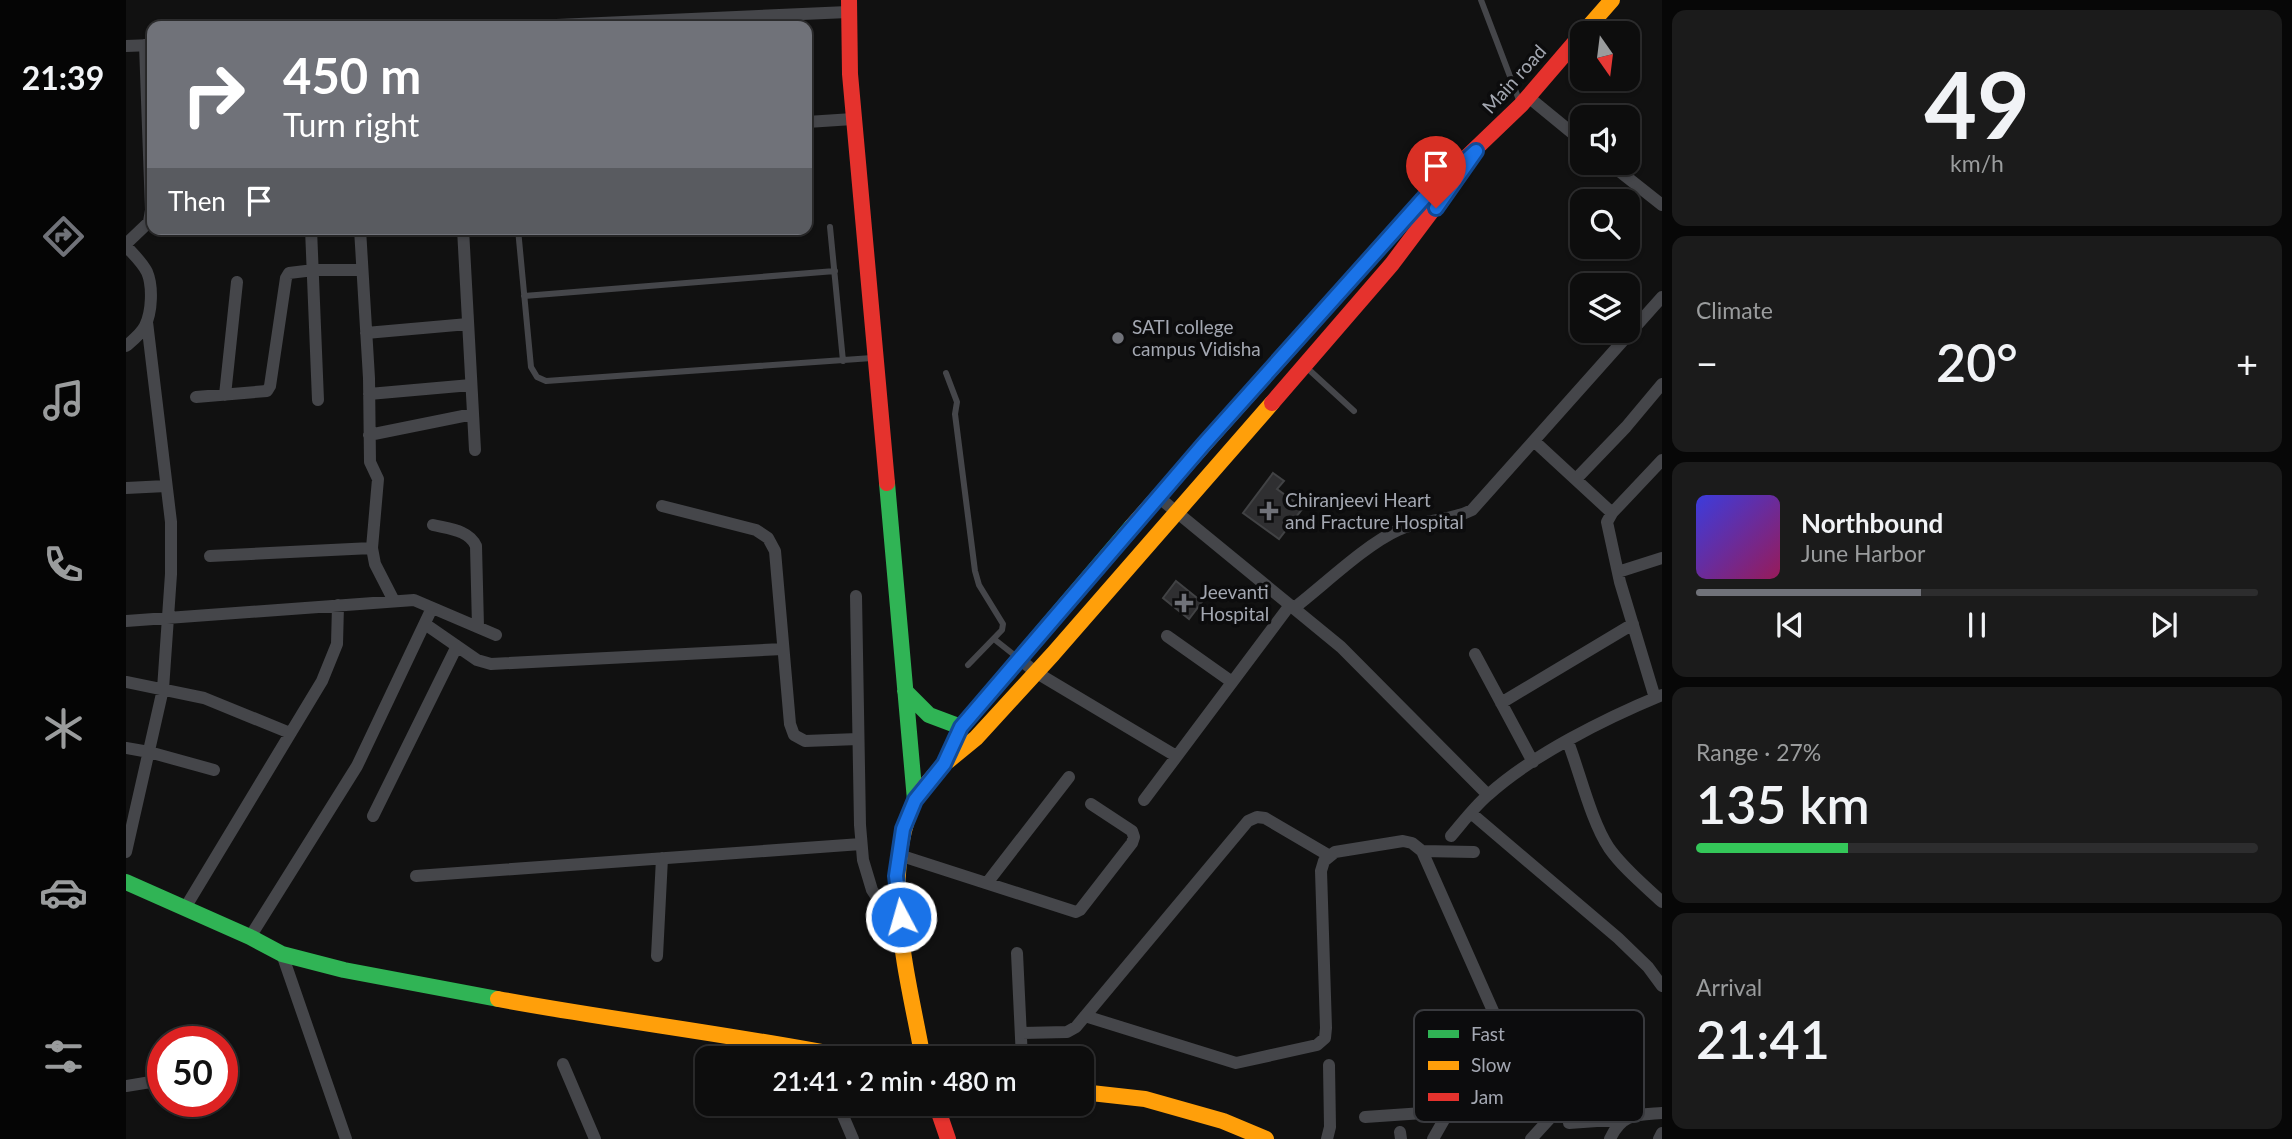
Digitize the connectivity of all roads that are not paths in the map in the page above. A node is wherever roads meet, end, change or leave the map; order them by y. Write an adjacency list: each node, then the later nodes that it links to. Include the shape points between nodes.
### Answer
1 (1481, 0): 8 (lane)
2 (1612, 0): 5 (main road, Main road)
3 (848, 6): 4 (street); 9 (main road)
4 (612, 21)
5 (1593, 21)
6 (136, 47): 13 (street)
7 (1570, 48): 8 (main road, Main road)
8 (1524, 101): 11 (street); 12 (main road, Main road)
9 (853, 119): 10 (street); 33 (main road)
10 (812, 121)
11 (1570, 133)
12 (1476, 151): 35 (main road, via 1436,208); 52 (main road, via 1424,198)
13 (147, 159)
14 (1624, 175): 15 (street)
15 (1662, 205)
16 (147, 224): 22 (street)
17 (830, 227): 25 (lane)
18 (312, 235): 23 (street)
19 (360, 235): 24 (street)
20 (463, 235): 30 (street)
21 (519, 235): 27 (lane)
22 (126, 245): 29 (street, via 150,282)
23 (314, 270): 24 (street); 40 (street, via 293,271 286,278 267,391); 42 (street)
24 (362, 270): 31 (street)
25 (835, 271): 27 (lane); 34 (lane)
26 (237, 282): 40 (street)
27 (524, 296): 34 (lane, via 531,367 546,380)
28 (1662, 297): 46 (street)
29 (147, 322): 32 (street); 50 (street)
30 (468, 324): 31 (street); 38 (street)
31 (366, 332): 39 (street)
32 (126, 346)
33 (874, 358): 34 (lane); 83 (main road)
34 (843, 361)
35 (1304, 366): 43 (lane); 54 (main road)
36 (946, 373): 73 (lane, via 957,402 975,571 1003,624 1003,631)
37 (1662, 384): 49 (street)
38 (471, 385): 39 (street); 44 (street)
39 (369, 394): 45 (street)
40 (225, 395): 41 (street)
41 (196, 397)
42 (318, 400)
43 (1353, 411)
44 (473, 414): 45 (street); 47 (street)
45 (369, 435): 57 (street, via 370,462 378,479)
46 (1534, 441): 49 (street); 64 (street, via 1472,510 1409,525 1383,538)
47 (475, 450)
48 (1662, 460): 55 (street)
49 (1576, 479): 55 (street)
50 (166, 486): 51 (street); 66 (street, via 171,522)
51 (126, 488)
52 (1157, 496): 54 (street); 77 (main road)
53 (662, 506): 75 (street, via 756,530 768,538 775,551)
54 (1178, 513): 64 (street); 79 (main road)
55 (1612, 513): 60 (street, via 1607,522)
56 (433, 525): 70 (street, via 464,533 476,546)
57 (372, 548): 58 (street); 62 (street)
58 (210, 556)
59 (1662, 558): 60 (street)
60 (1618, 572): 69 (street)
61 (856, 596): 88 (street)
62 (394, 601): 63 (street); 65 (street, via 414,600)
63 (338, 606): 66 (street); 87 (street, via 332,660)
64 (1292, 606): 81 (street); 97 (street, via 1341,647)
65 (432, 608): 68 (street); 70 (street)
66 (167, 619): 67 (street); 82 (street)
67 (126, 621)
68 (425, 624): 74 (street); 116 (street, via 357,766)
69 (1633, 624): 84 (street); 85 (street)
70 (478, 627): 71 (street)
71 (496, 635)
72 (1167, 636): 81 (street)
73 (994, 639): 77 (lane); 78 (lane)
74 (457, 646): 75 (street, via 491,664); 102 (street)
75 (783, 649): 88 (street, via 794,735 805,741)
76 (1475, 654): 85 (street)
77 (1019, 659): 79 (street); 86 (main road)
78 (968, 665)
79 (1037, 673): 92 (street); 94 (main road, via 976,738)
80 (126, 682): 82 (street)
81 (1232, 682): 92 (street)
82 (163, 689): 87 (street, via 204,698); 91 (street)
83 (905, 691): 86 (main road, via 927,715); 98 (main road)
84 (1659, 697): 89 (street)
85 (1501, 703): 93 (street)
86 (961, 727): 94 (main road)
87 (290, 733): 115 (street)
88 (858, 740): 104 (street)
89 (1568, 742): 93 (street); 114 (street, via 1608,847)
90 (126, 748): 91 (street)
91 (149, 752): 95 (street); 106 (street)
92 (1176, 756): 99 (street)
93 (1533, 762): 97 (street)
94 (944, 764): 98 (main road)
95 (214, 770)
96 (1069, 777): 113 (street)
97 (1488, 795): 101 (street)
98 (915, 800): 108 (main road)
99 (1144, 800)
100 (1091, 804): 113 (street, via 1132,831 1134,837 1080,910 1069,912)
101 (1471, 813): 103 (street); 121 (street, via 1618,938)
102 (373, 816)
103 (1451, 836)
104 (861, 844): 110 (street); 117 (street, via 872,890)
105 (1422, 851): 107 (street); 109 (street, via 1403,841); 122 (street)
106 (126, 852)
107 (1474, 852)
108 (899, 855): 113 (street); 117 (main road, via 896,876)
109 (1328, 855): 123 (street, via 1265,818 1248,821); 123 (street, via 1321,871 1326,1028 1325,1038 1317,1045 1236,1063)
110 (662, 858): 111 (street); 120 (street)
111 (416, 876)
112 (126, 882): 115 (main road)
113 (987, 883)
114 (1662, 902)
115 (185, 908): 116 (main road)
116 (250, 937): 119 (main road)
117 (903, 937): 126 (main road)
118 (1017, 953): 124 (street)
119 (282, 954): 125 (main road, via 596,1017); 145 (street)
120 (657, 956)
121 (1662, 986)
122 (1493, 1010)
123 (1085, 1016): 124 (street, via 1067,1032)
124 (1021, 1033): 127 (street)
125 (794, 1046)
126 (921, 1046)
127 (1022, 1046)
128 (564, 1063): 146 (street)
129 (1329, 1065): 150 (street)
130 (147, 1083): 131 (street)
131 (126, 1086)
132 (1094, 1093): 149 (main road, via 1145,1099 1223,1121)
133 (1414, 1113): 138 (street)
134 (1662, 1113): 135 (street)
135 (1644, 1115)
136 (843, 1116): 147 (street)
137 (940, 1116): 148 (main road)
138 (1365, 1117)
139 (1442, 1122): 151 (street)
140 (1547, 1122): 152 (street)
141 (1580, 1122): 143 (street)
142 (1620, 1122): 153 (street)
143 (1569, 1123)
144 (1662, 1133): 154 (street)
145 (346, 1139)
146 (595, 1139)
147 (853, 1139)
148 (948, 1139)
149 (1266, 1139)
150 (1327, 1139)
151 (1433, 1139)
152 (1531, 1139)
153 (1610, 1139)
154 (1660, 1139)

